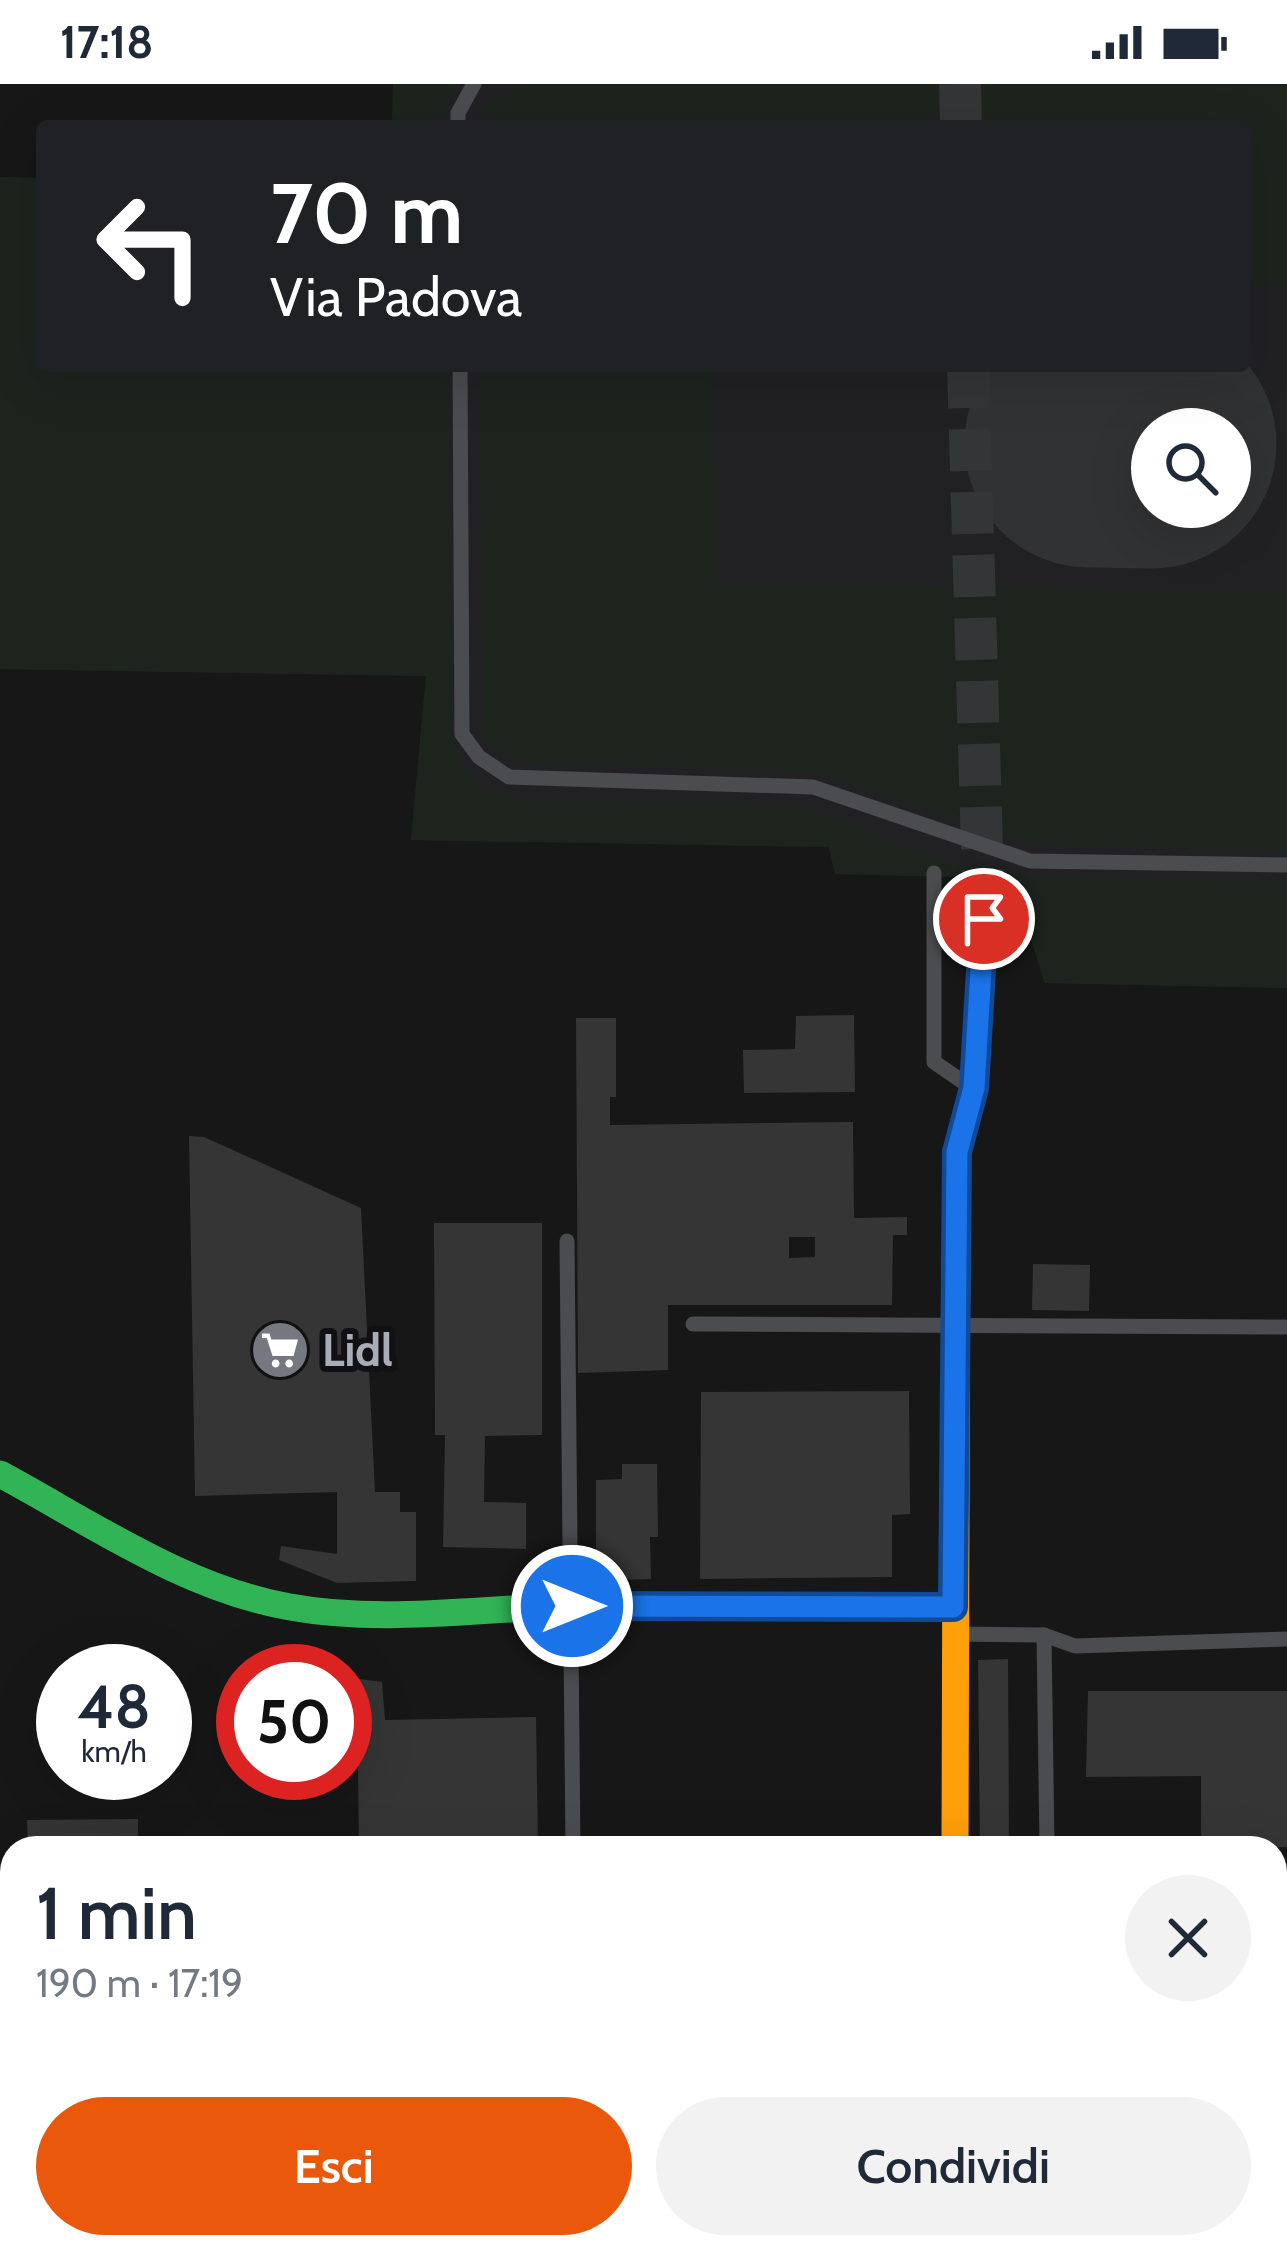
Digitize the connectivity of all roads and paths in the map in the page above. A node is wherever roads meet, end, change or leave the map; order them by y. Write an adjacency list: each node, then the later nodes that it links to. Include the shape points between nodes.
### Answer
1 (474, 84): 2 (lane)
2 (458, 120)
3 (460, 372): 4 (lane, via 462,734 509,777 814,787 1030,861)
4 (1287, 865)
5 (934, 873): 7 (lane, via 934,1062)
6 (984, 919): 7 (main road)
7 (974, 1088): 10 (main road, via 957,1152)
8 (567, 1241): 13 (lane)
9 (693, 1324): 10 (lane)
10 (956, 1328): 11 (lane); 14 (main road)
11 (1285, 1328)
12 (0, 1474): 13 (main road, via 199,1580 286,1607 351,1615)
13 (572, 1606): 14 (main road); 17 (lane)
14 (953, 1620): 15 (lane); 18 (main road)
15 (1044, 1635): 16 (lane, via 1075,1646); 19 (lane)
16 (1287, 1639)
17 (573, 1836)
18 (955, 1836)
19 (1047, 1836)

